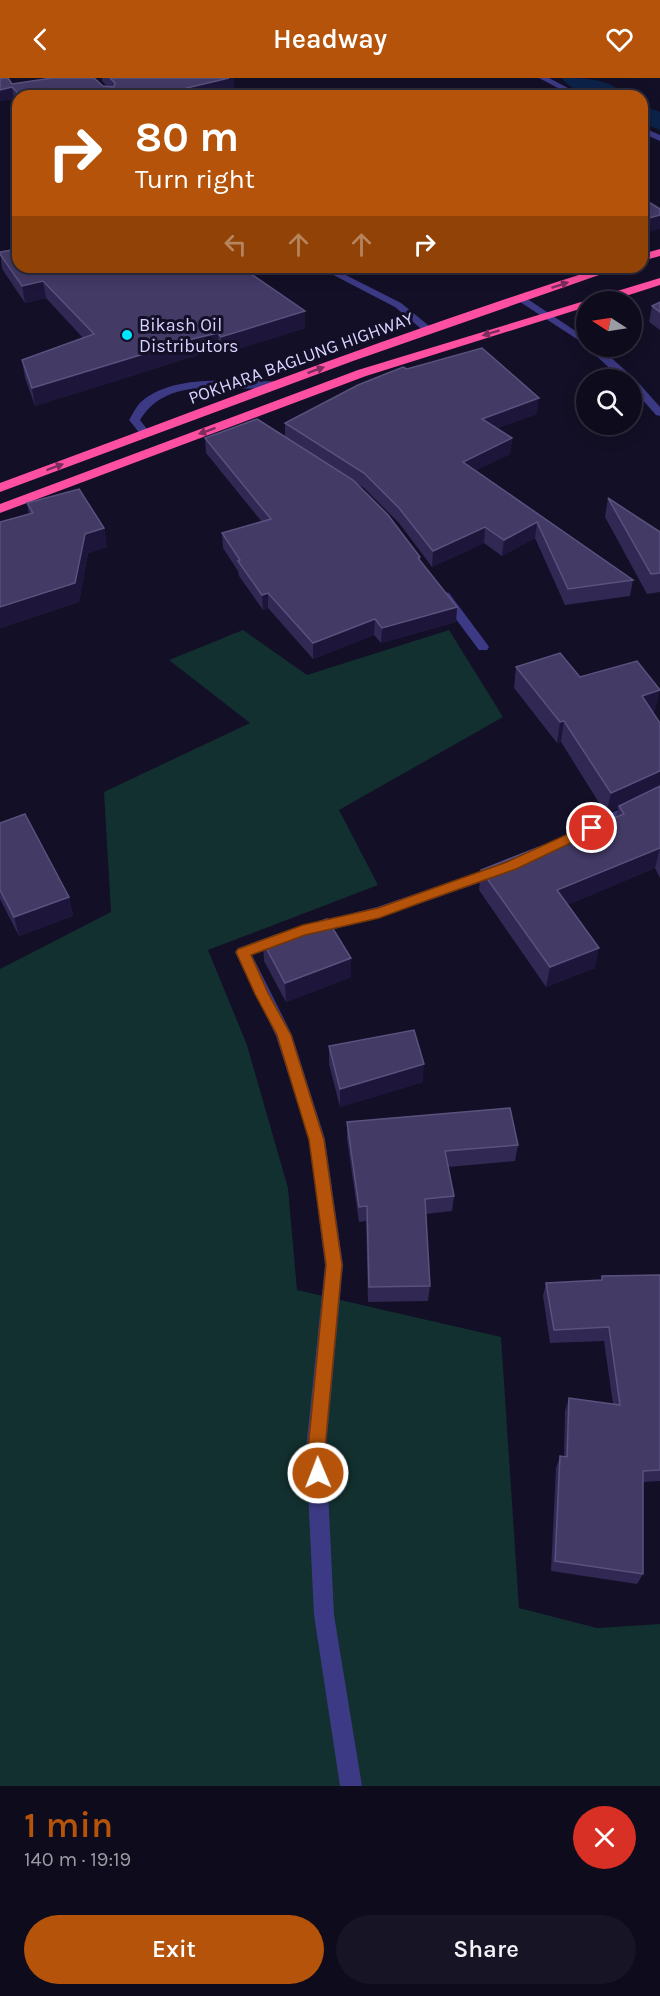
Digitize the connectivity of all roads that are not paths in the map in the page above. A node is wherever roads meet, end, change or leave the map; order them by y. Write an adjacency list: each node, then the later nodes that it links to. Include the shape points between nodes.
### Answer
1 (543, 78): 2 (street)
2 (567, 90)
3 (335, 273): 10 (street, via 398,305)
4 (597, 273): 7 (highway, POKHARA BAGLUNG HIGHWAY, one-way to 4)
5 (660, 281): 6 (highway)
6 (628, 291)
7 (520, 298): 9 (street); 10 (highway, POKHARA BAGLUNG HIGHWAY)
8 (576, 306): 9 (highway, POKHARA BAGLUNG HIGHWAY)
9 (548, 315): 11 (street); 19 (highway, POKHARA BAGLUNG HIGHWAY, one-way to 19, via 362,374 248,421)
10 (429, 330): 14 (highway, POKHARA BAGLUNG HIGHWAY, one-way to 10)
11 (576, 335)
12 (603, 357): 13 (street)
13 (617, 369)
14 (279, 384): 17 (highway, POKHARA BAGLUNG HIGHWAY); 17 (street, via 189,385 149,399 138,408 134,420)
15 (642, 394): 16 (street)
16 (660, 413)
17 (146, 434): 18 (highway, POKHARA BAGLUNG HIGHWAY, one-way to 17)
18 (0, 488)
19 (0, 509)
20 (435, 582): 21 (street)
21 (483, 646)
22 (660, 797): 23 (street)
23 (566, 840)
24 (511, 865): 25 (street, via 379,912 303,931 243,952 284,1035 317,1140 334,1265 316,1449 324,1615)
25 (351, 1786)

